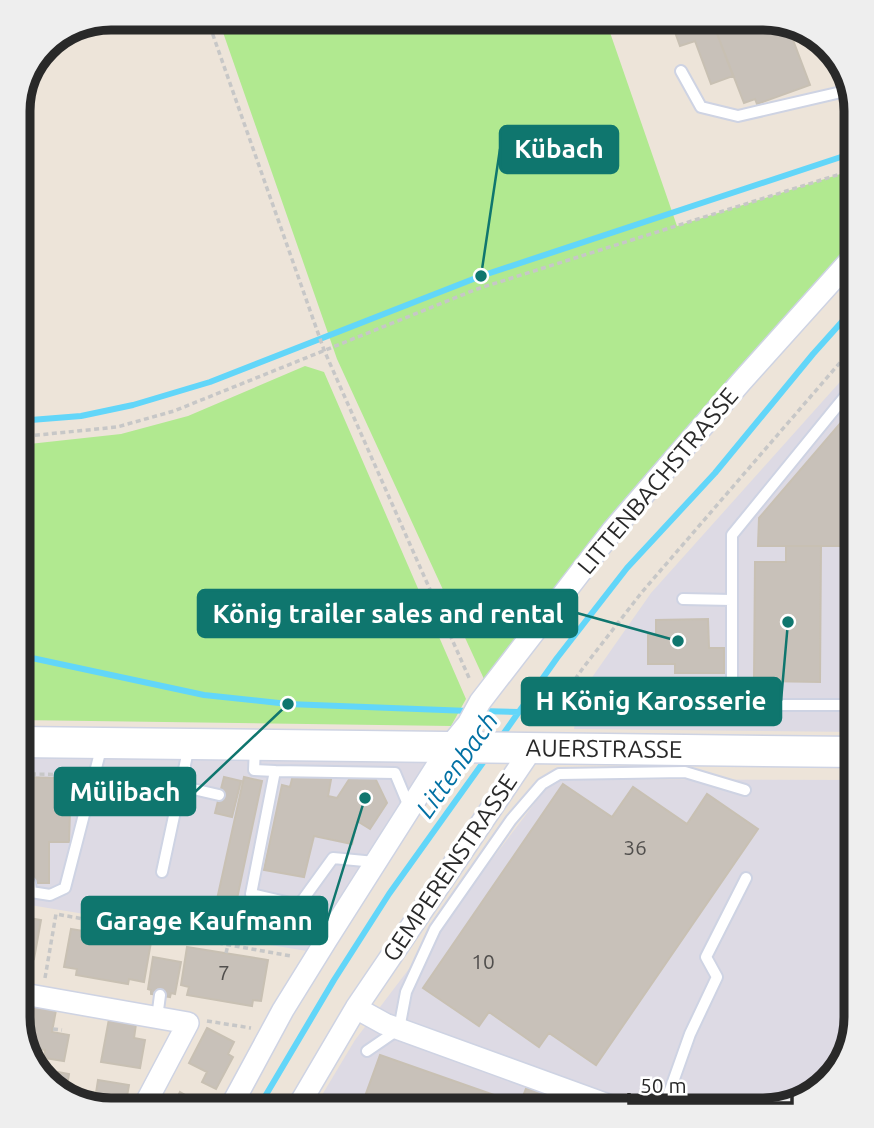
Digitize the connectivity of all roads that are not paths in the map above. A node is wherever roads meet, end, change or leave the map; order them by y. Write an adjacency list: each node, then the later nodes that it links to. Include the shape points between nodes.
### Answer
1 (681, 71): 2 (lane, via 701,107 737,116)
2 (842, 92)
3 (844, 268): 8 (street, LITTENBACHSTRASSE, via 613,530 480,702)
4 (844, 398): 6 (lane, via 732,535)
5 (683, 599): 6 (lane)
6 (732, 600): 7 (lane, via 732,705)
7 (844, 705)
8 (464, 739): 12 (main road, AUERSTRASSE); 13 (main road, AUERSTRASSE); 20 (street, LITTENBACHSTRASSE)
9 (30, 741): 10 (main road, AUERSTRASSE)
10 (102, 743): 11 (main road, AUERSTRASSE); 24 (lane, via 65,888 50,895 31,892)
11 (189, 744): 12 (main road, AUERSTRASSE); 17 (lane)
12 (256, 744): 16 (lane, via 254,770)
13 (522, 747): 15 (main road, AUERSTRASSE); 29 (street, GEMPERENSTRASSE)
14 (844, 752): 15 (main road, AUERSTRASSE)
15 (664, 760): 18 (lane, via 685,772); 31 (lane, via 559,774 542,784 511,820 435,929 406,992)
16 (275, 771): 20 (lane, via 395,773); 25 (lane, via 251,894)
17 (180, 786): 19 (lane); 22 (lane)
18 (745, 790)
19 (219, 795)
20 (410, 809): 21 (street, LITTENBACHSTRASSE)
21 (375, 862): 25 (lane, via 333,858); 26 (street, LITTENBACHSTRASSE)
22 (162, 872)
23 (746, 878): 37 (lane, via 706,957 717,977)
24 (30, 883)
25 (299, 905): 26 (lane)
26 (327, 939): 34 (street, LITTENBACHSTRASSE)
27 (30, 995): 30 (street)
28 (160, 995): 30 (lane)
29 (356, 1008): 31 (street); 35 (street, GEMPERENSTRASSE)
30 (157, 1018): 33 (street, via 188,1023)
31 (399, 1029): 32 (lane); 36 (street)
32 (366, 1051)
33 (148, 1098)
34 (236, 1098)
35 (303, 1098)
36 (589, 1098)
37 (668, 1098)

